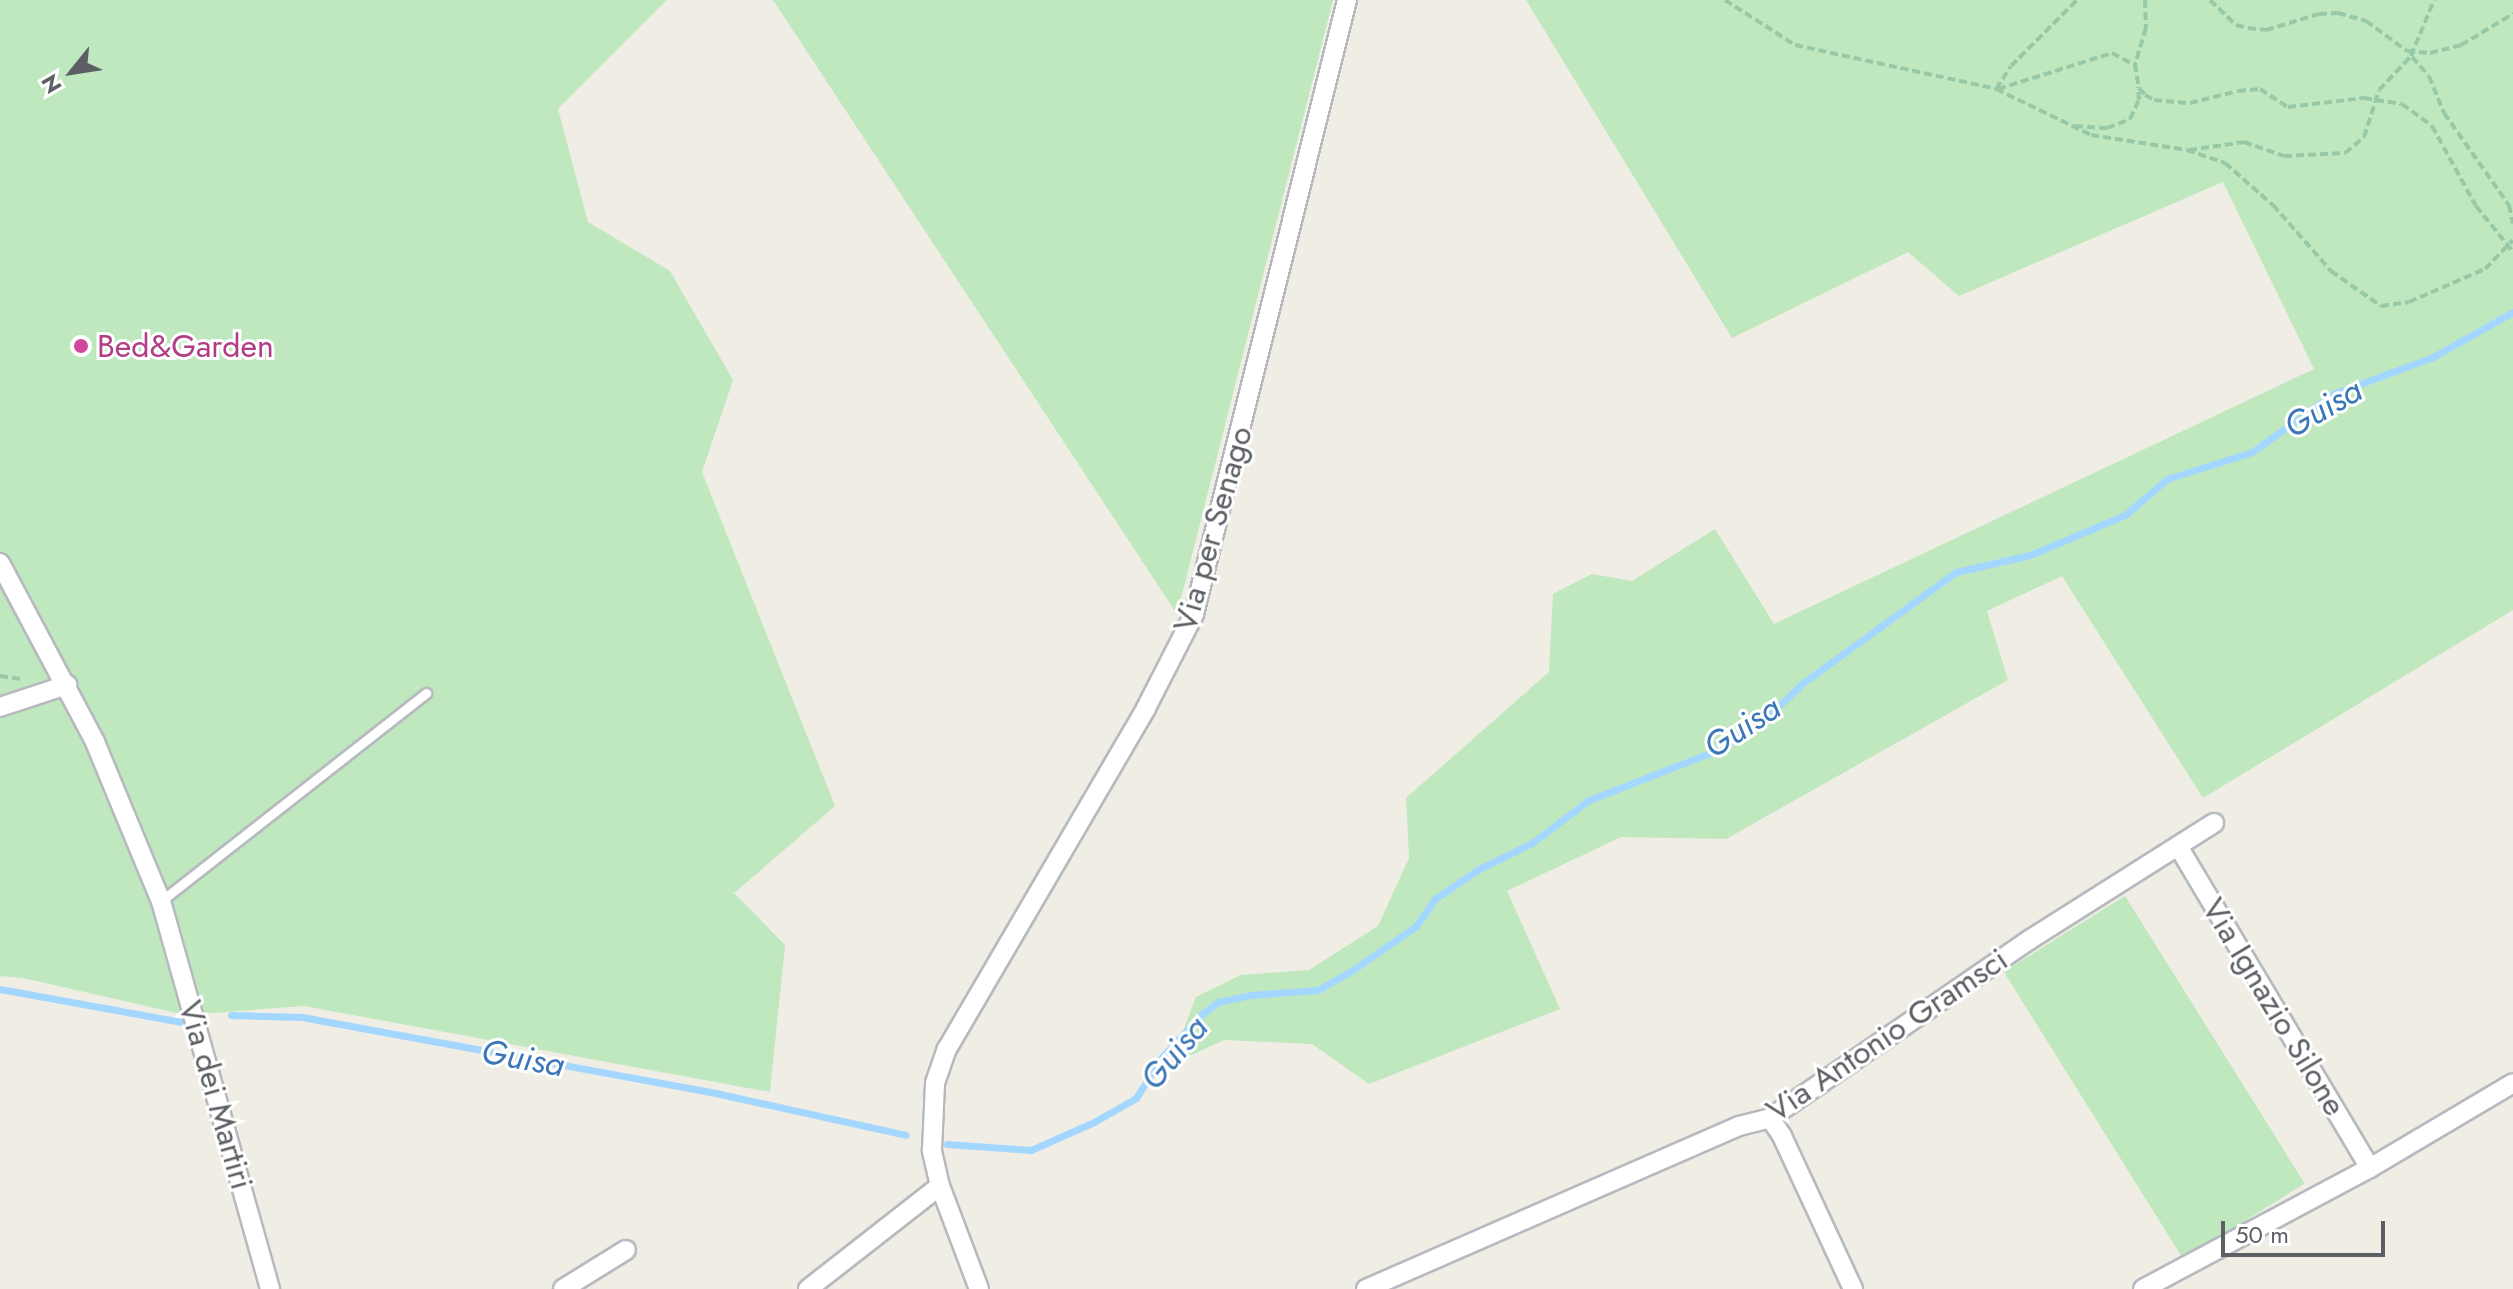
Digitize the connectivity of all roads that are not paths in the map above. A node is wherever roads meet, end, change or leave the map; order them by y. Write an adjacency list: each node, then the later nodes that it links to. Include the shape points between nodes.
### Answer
1 (1347, 0): 12 (street, Via per Senago, via 1194,614 1146,708 947,1049 935,1083 932,1150)
2 (0, 563): 3 (street, Via dei Martiri)
3 (67, 685): 5 (street); 8 (street, Via dei Martiri)
4 (426, 693): 8 (lane)
5 (0, 707)
6 (2214, 823): 7 (street, Via Antonio Gramsci)
7 (2178, 846): 10 (street, Via Antonio Gramsci, via 2029,940); 11 (street, Via Ignazio Silone)
8 (161, 901): 14 (street, Via dei Martiri)
9 (2513, 1083): 11 (street)
10 (1770, 1118): 18 (street, Via Antonio Gramsci, via 1739,1126); 19 (street)
11 (2370, 1168): 20 (street)
12 (940, 1186): 16 (street); 17 (street, Via per Senago)
13 (626, 1250): 15 (street)
14 (270, 1289)
15 (563, 1289)
16 (808, 1289)
17 (979, 1289)
18 (1366, 1289)
19 (1853, 1289)
20 (2143, 1289)

